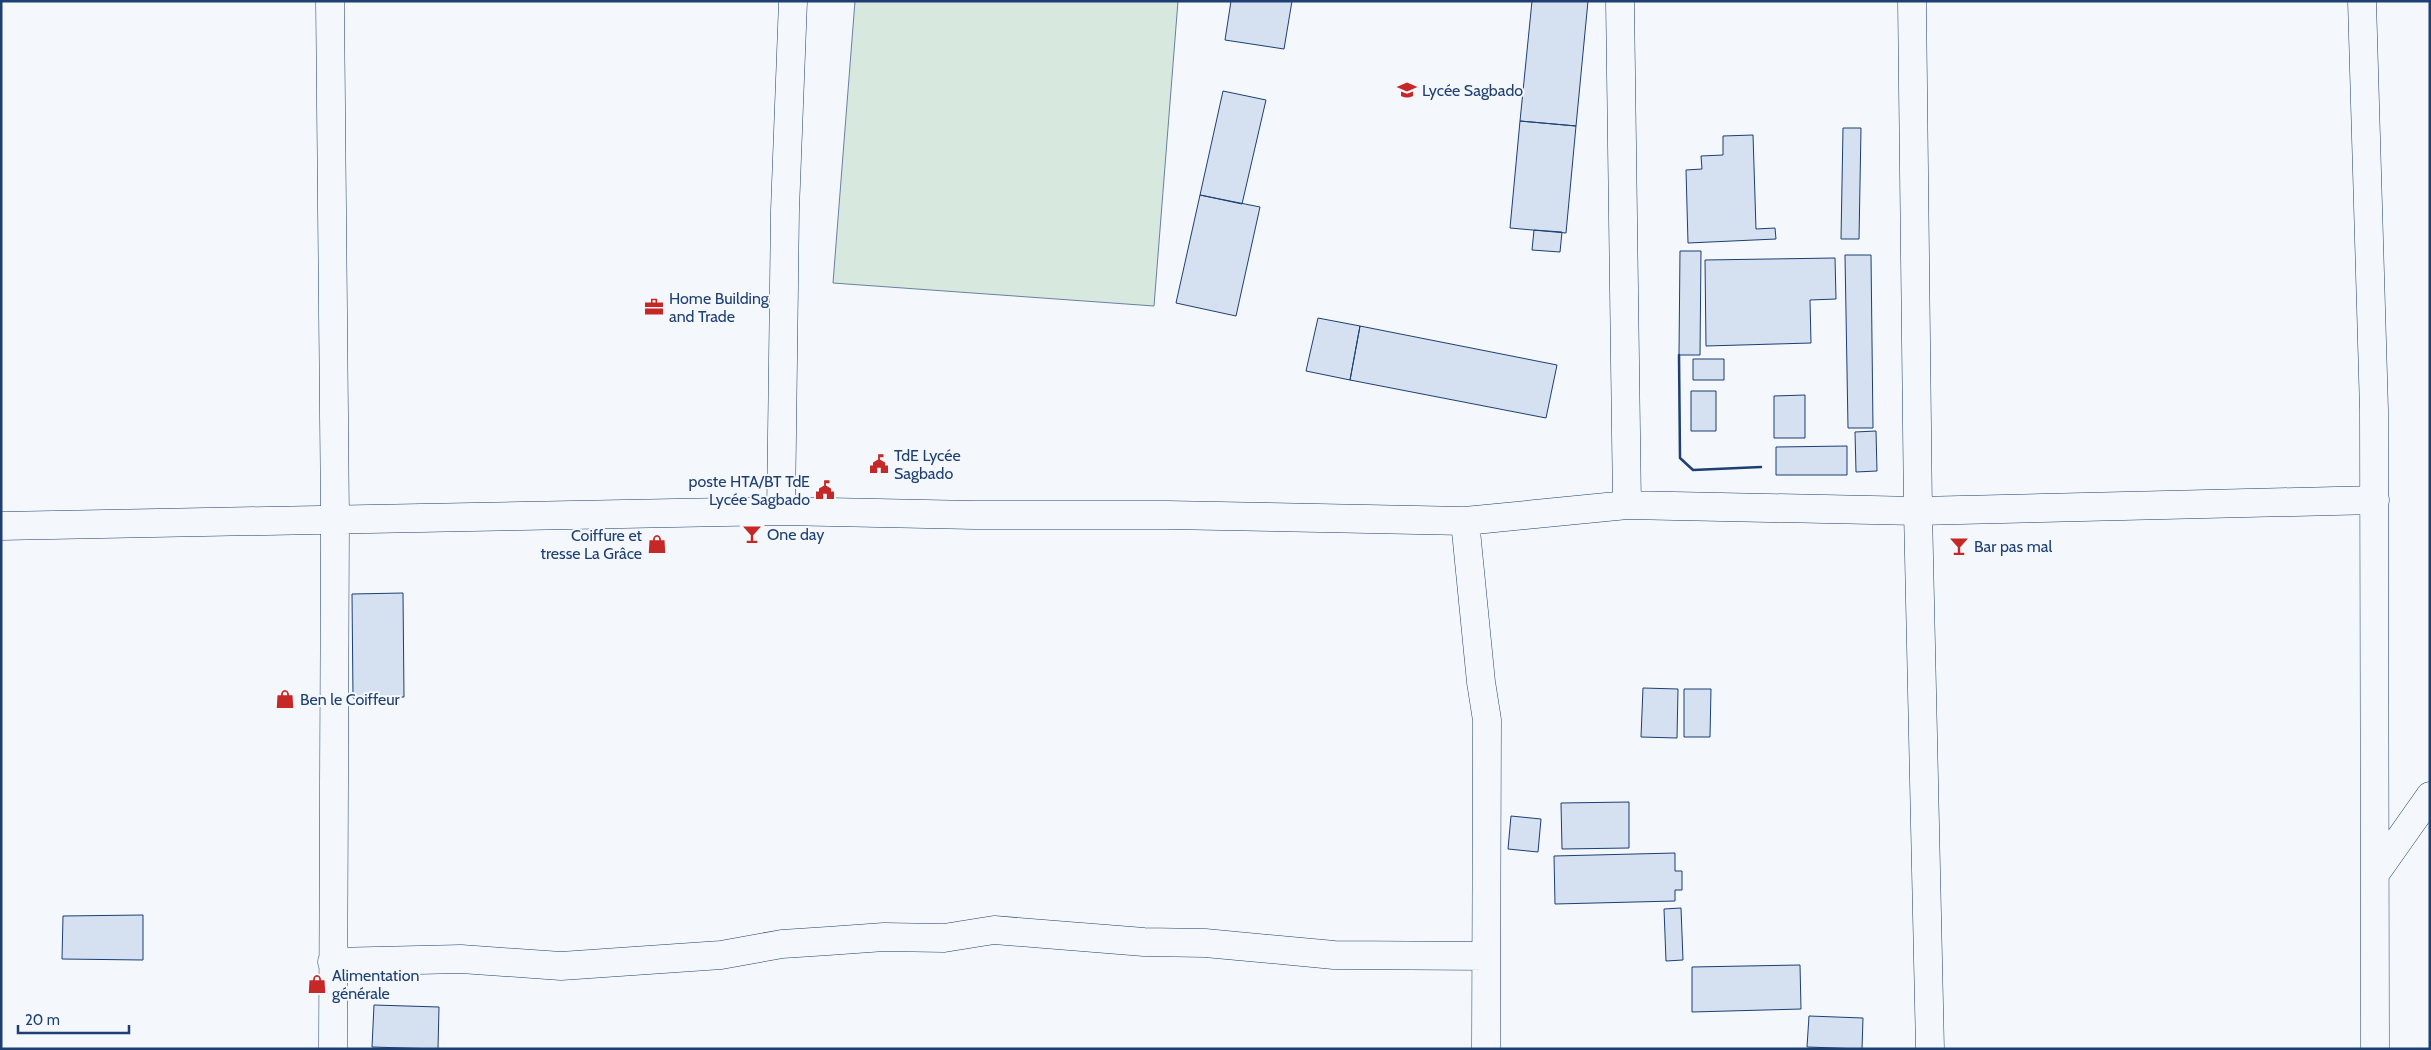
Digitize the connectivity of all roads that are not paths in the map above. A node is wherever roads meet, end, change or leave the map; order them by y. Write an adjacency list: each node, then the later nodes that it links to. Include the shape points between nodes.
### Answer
1 (330, 1): 10 (street)
2 (793, 1): 8 (street, via 785,210)
3 (1620, 1): 7 (street)
4 (1912, 1): 9 (street)
5 (2362, 1): 6 (street)
6 (2374, 500): 9 (street); 14 (street)
7 (1627, 504): 9 (street); 11 (street)
8 (781, 511): 10 (street); 11 (street)
9 (1918, 511): 19 (street)
10 (335, 520): 12 (street); 16 (street)
11 (1464, 521): 15 (street, via 1487,720)
12 (1, 526)
13 (2430, 796): 14 (street)
14 (2375, 874): 20 (street)
15 (1486, 956): 16 (street, via 1334,955 1206,943 994,930 944,938 828,940 721,954 561,966 461,959); 18 (street)
16 (332, 962): 17 (street)
17 (333, 1049)
18 (1486, 1049)
19 (1930, 1049)
20 (2375, 1049)

